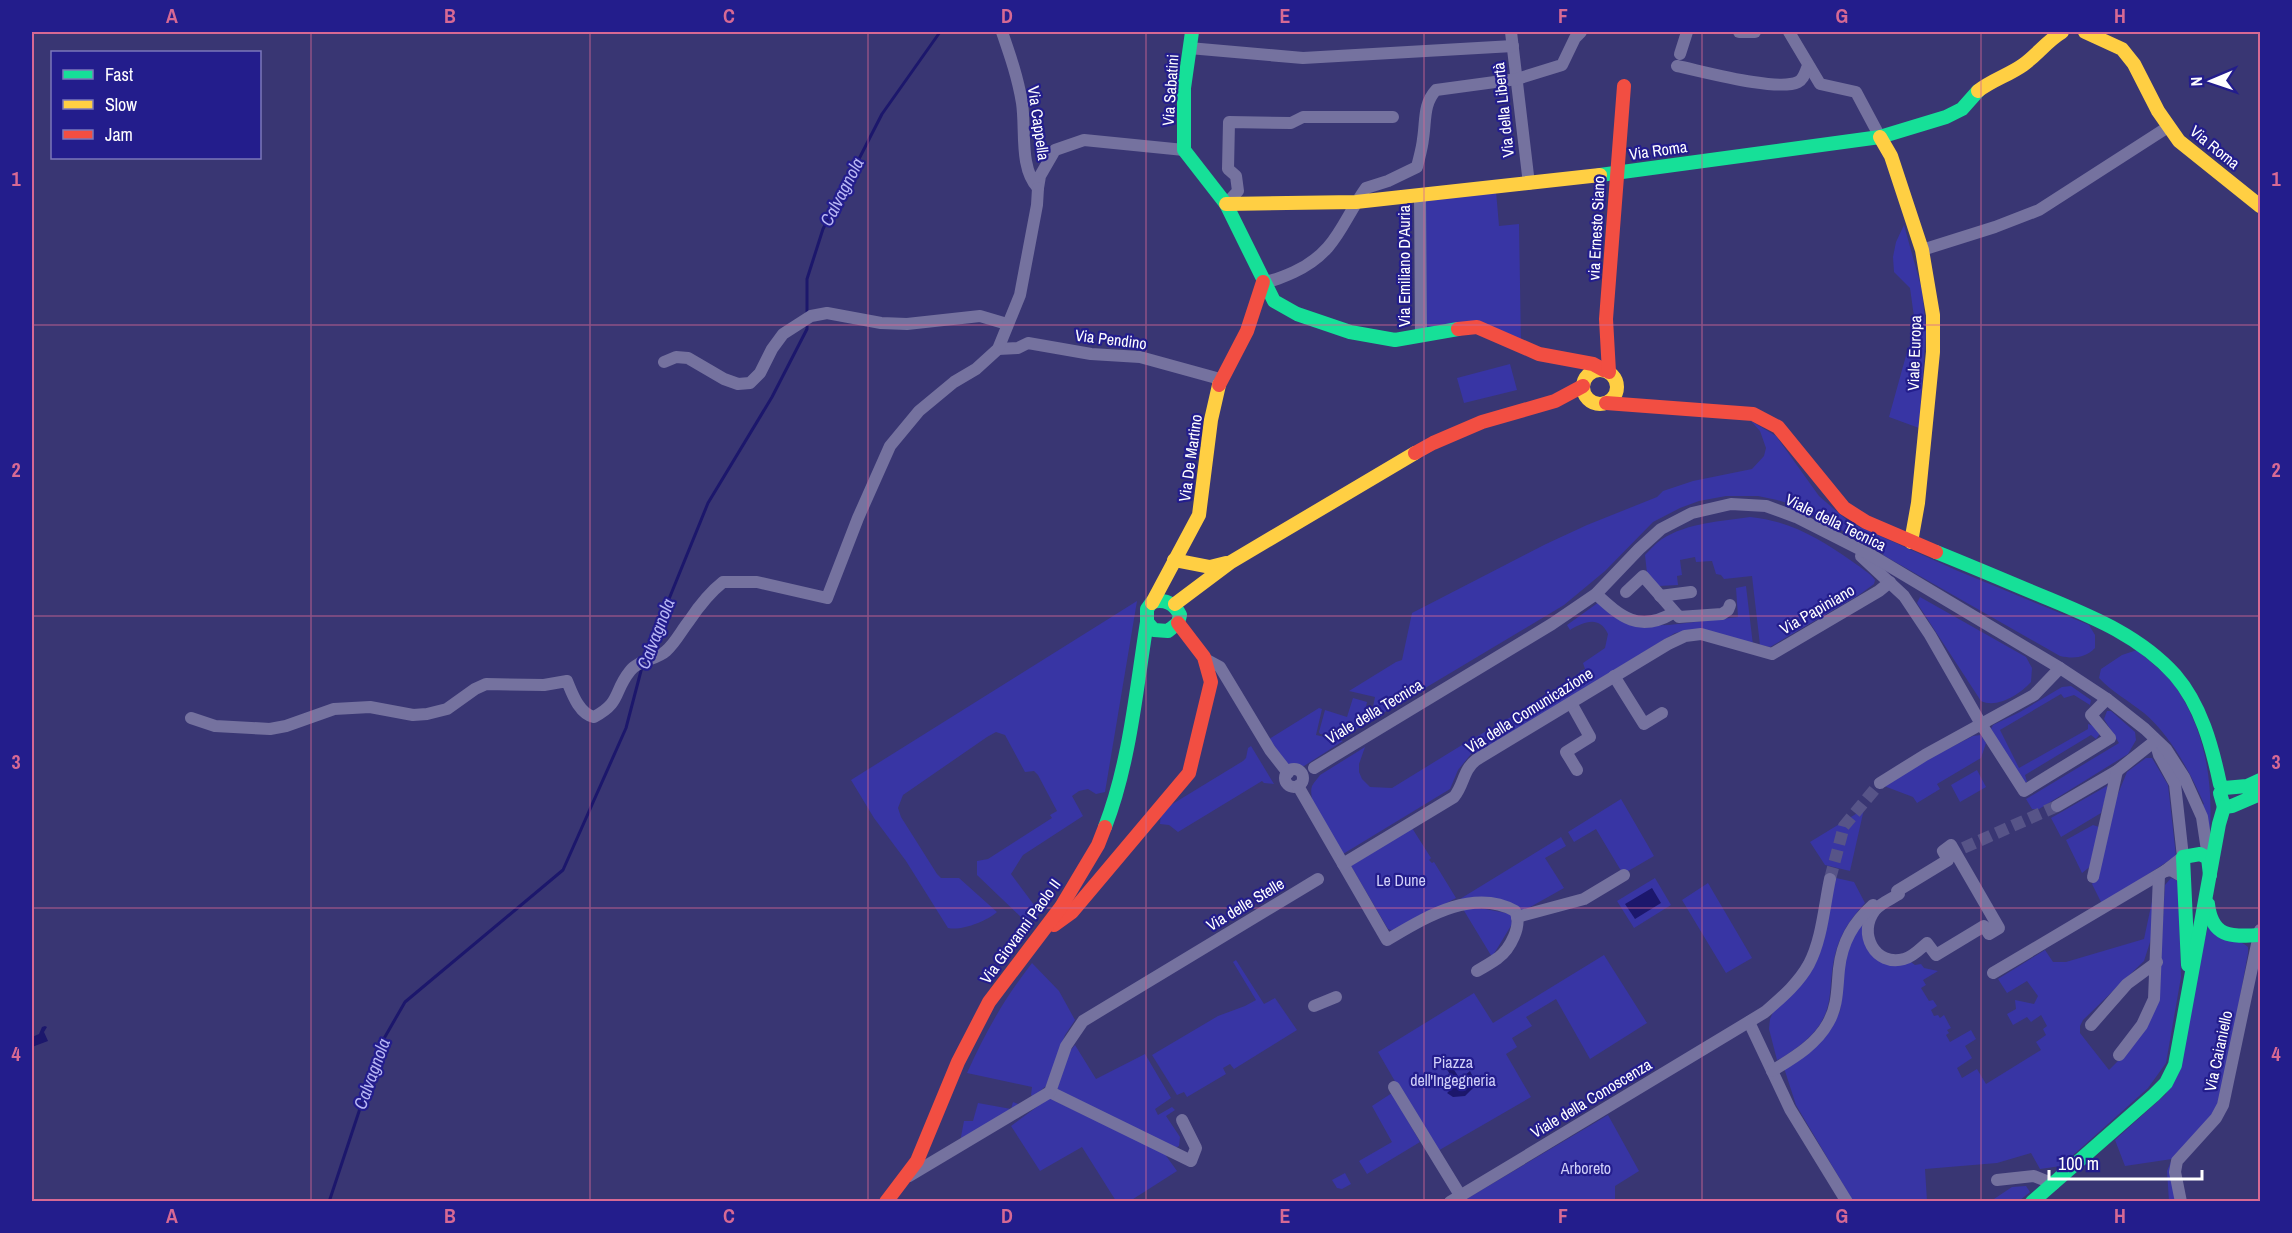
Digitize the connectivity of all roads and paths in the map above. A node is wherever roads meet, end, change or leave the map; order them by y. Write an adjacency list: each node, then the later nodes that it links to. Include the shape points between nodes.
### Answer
1 (1002, 32): 22 (street, Via Cappella, via 1022,105 1031,180)
2 (1192, 32): 12 (street, Via Sabatini)
3 (1511, 32): 11 (street, Via della Libertà)
4 (1687, 32): 13 (street, via 1679,60 1779,85 1797,83)
5 (1738, 32): 6 (street)
6 (1755, 32)
7 (1789, 32): 13 (street)
8 (2062, 32): 18 (street, Via Roma, via 2022,66 1977,91 1962,109)
9 (2085, 32): 17 (street, Via Roma, via 2122,49)
10 (1578, 35): 14 (street, via 1562,65)
11 (1513, 46): 12 (street, via 1303,58); 14 (street, Via della Libertà)
12 (1189, 48): 19 (street, Via Sabatini, via 1184,88)
13 (1808, 66): 18 (street, via 1820,84 1856,92)
14 (1517, 79): 21 (street, Via della Libertà); 24 (street, via 1436,90 1427,105 1417,167 1366,188)
15 (1624, 86): 20 (street, via Ernesto Siano)
16 (1393, 117): 26 (street, via 1229,122 1228,169 1236,176 1238,190)
17 (2168, 127): 25 (street, Via Roma, via 2179,141); 27 (street, via 2039,210)
18 (1880, 136): 20 (street, Via Roma); 27 (street, Viale Europa, via 1891,156)
19 (1184, 150): 22 (street, Via Cappella, via 1084,140 1055,150 1040,176); 26 (street)
20 (1615, 173): 21 (street, Via Roma); 34 (street, via Ernesto Siano, via 1606,319)
21 (1528, 184): 23 (street, Via Roma)
22 (1038, 188): 29 (street, via 1020,295)
23 (1420, 196): 24 (street, Via Roma); 30 (street, Via Emiliano D'Auria)
24 (1356, 202): 26 (street, Via Roma); 28 (street, via 1341,232 1319,258 1274,281)
25 (2260, 206)
26 (1228, 208): 28 (street)
27 (1922, 250): 40 (street, Viale Europa, via 1934,315 1933,352)
28 (1263, 282): 30 (street, via 1274,301 1297,314 1371,336 1395,340); 35 (street, Via De Martino, via 1247,331)
29 (1006, 324): 31 (street); 33 (street, via 980,316 881,323 827,313 807,318 783,334 760,374 750,383 724,379 688,358)
30 (1420, 336): 32 (street, via 1477,327 1539,354)
31 (998, 350): 35 (street, Via Pendino, via 1028,344 1140,357); 65 (street, via 919,411 890,446 827,598 757,582 723,582 701,603 665,652 635,665 619,686 610,707 594,717 588,716 578,703 567,681 544,685 486,684 447,709 427,714 370,707 334,709 270,729 215,726)
32 (1564, 359): 34 (street, via 1593,364); 36 (street, via 1575,367)
33 (664, 362)
34 (1609, 373): 36 (street, via 1590,372); 37 (street, via 1617,385 1616,393 1611,400); 38 (street)
35 (1220, 379): 42 (street, Via De Martino, via 1199,515)
36 (1583, 384): 37 (street, via 1588,400); 39 (street, via 1556,401)
37 (1601, 403): 38 (street); 39 (street)
38 (1652, 405): 40 (street, via 1753,414 1778,427 1844,507 1866,522)
39 (1532, 408): 43 (street, via 1482,422 1433,443)
40 (1911, 542): 73 (street, via 2084,614 2148,649 2176,676 2195,706)
41 (1850, 545): 44 (street); 45 (street, Viale della Tecnica); 48 (street, Viale della Tecnica, via 1766,506 1731,504 1692,513 1661,529)
42 (1174, 560): 43 (street, via 1210,567); 50 (street, Via De Martino)
43 (1231, 562): 51 (street)
44 (1892, 584): 45 (street, via 1906,581); 57 (street, Via Papiniano, via 1772,654); 66 (street, via 1930,635)
45 (1928, 590): 60 (street, Viale della Tecnica)
46 (1626, 592): 49 (street, via 1643,576)
47 (1690, 592): 49 (street)
48 (1596, 594): 53 (street, via 1620,616 1637,622 1660,620); 70 (street, Viale della Tecnica)
49 (1660, 596): 53 (street)
50 (1152, 603): 51 (street, via 1166,599); 54 (street)
51 (1175, 604): 55 (street)
52 (1730, 605): 53 (street, via 1722,614 1682,619)
53 (1673, 613)
54 (1147, 622): 56 (street, via 1154,630); 59 (street, Via Giovanni Paolo II)
55 (1178, 623): 56 (street); 58 (street)
56 (1164, 632): 59 (street, Via Giovanni Paolo II)
57 (1757, 650): 61 (street, Via della Comunicazione, via 1692,634)
58 (1207, 660): 70 (street, via 1220,667 1270,750); 93 (street, via 1211,682 1190,773 1072,912)
59 (1140, 664): 93 (street, Via Giovanni Paolo II, via 1114,803 1098,845)
60 (2060, 668): 62 (street, Viale della Tecnica); 66 (street, via 2034,695)
61 (1614, 676): 63 (street, Via della Comunicazione); 64 (street, via 1644,724)
62 (2107, 699): 66 (street, via 2091,715 2110,738 2024,791); 67 (street, Viale della Tecnica)
63 (1571, 703): 68 (street, via 1590,737 1566,752); 79 (street, Via della Comunicazione, via 1468,766 1462,787 1454,797)
64 (1662, 713)
65 (191, 718)
66 (1982, 723): 72 (street)
67 (2155, 741): 69 (street); 77 (street, via 2175,784); 78 (street, Viale della Tecnica, via 2166,749 2196,803)
68 (1577, 770)
69 (2117, 771): 75 (street); 82 (street)
70 (1296, 778): 79 (street)
71 (2260, 780): 73 (street, via 2247,786)
72 (1880, 783)
73 (2224, 788): 76 (street, via 2220,794)
74 (2260, 794): 76 (street)
75 (2057, 806)
76 (2224, 807): 84 (street)
77 (2182, 857): 78 (street, via 2200,854); 80 (street); 83 (street)
78 (2208, 858): 84 (street)
79 (1343, 864): 90 (street, via 1387,940 1439,911 1477,903 1510,908)
80 (2162, 873): 83 (street, via 2172,870); 94 (street); 96 (street)
81 (1624, 875): 90 (street, via 1584,899)
82 (2093, 877)
83 (2183, 877): 89 (street)
84 (2211, 877): 87 (street)
85 (1318, 879): 105 (street, Via delle Stelle, via 1083,1022 1066,1046)
86 (1830, 879): 100 (street, Viale della Conoscenza, via 1809,963 1785,994)
87 (2208, 893): 89 (street, via 2198,901); 92 (street, via 2210,920 2222,933 2240,937); 97 (street)
88 (1889, 895): 103 (street, via 1872,905 1850,930 1841,955 1835,1010 1828,1025 1801,1053)
89 (2184, 899): 97 (street)
90 (1518, 917): 95 (street, via 1514,933 1499,958)
91 (1998, 926): 91 (street, via 1989,934 1984,926 1936,955 1927,943 1907,959 1896,961 1875,951 1867,931 1868,921 1877,908 1948,860 1943,851 1952,845)
92 (2260, 932): 114 (street, Via Caianiello, via 2223,1105 2177,1161 2175,1172)
93 (1038, 937): 107 (street, Via Giovanni Paolo II, via 973,1030 917,1161)
94 (2157, 962): 101 (street, via 2127,984); 102 (street, via 2154,999 2142,1024)
95 (1477, 971)
96 (1993, 973)
97 (2187, 997): 109 (street, via 2175,1065 2166,1083)
98 (1336, 998): 99 (street)
99 (1314, 1006)
100 (1749, 1022): 103 (street); 110 (street, Viale della Conoscenza)
101 (2091, 1024)
102 (2119, 1055)
103 (1772, 1071): 112 (street, via 1790,1109)
104 (1395, 1086): 110 (street)
105 (1050, 1092): 106 (street, via 1191,1161 1196,1148); 107 (street)
106 (1182, 1120)
107 (904, 1178): 111 (street, Via Giovanni Paolo II)
108 (1997, 1180): 109 (street, via 2034,1176)
109 (2054, 1184): 113 (street)
110 (1455, 1198)
111 (886, 1202)
112 (1847, 1202)
113 (2032, 1202)
114 (2181, 1202)

